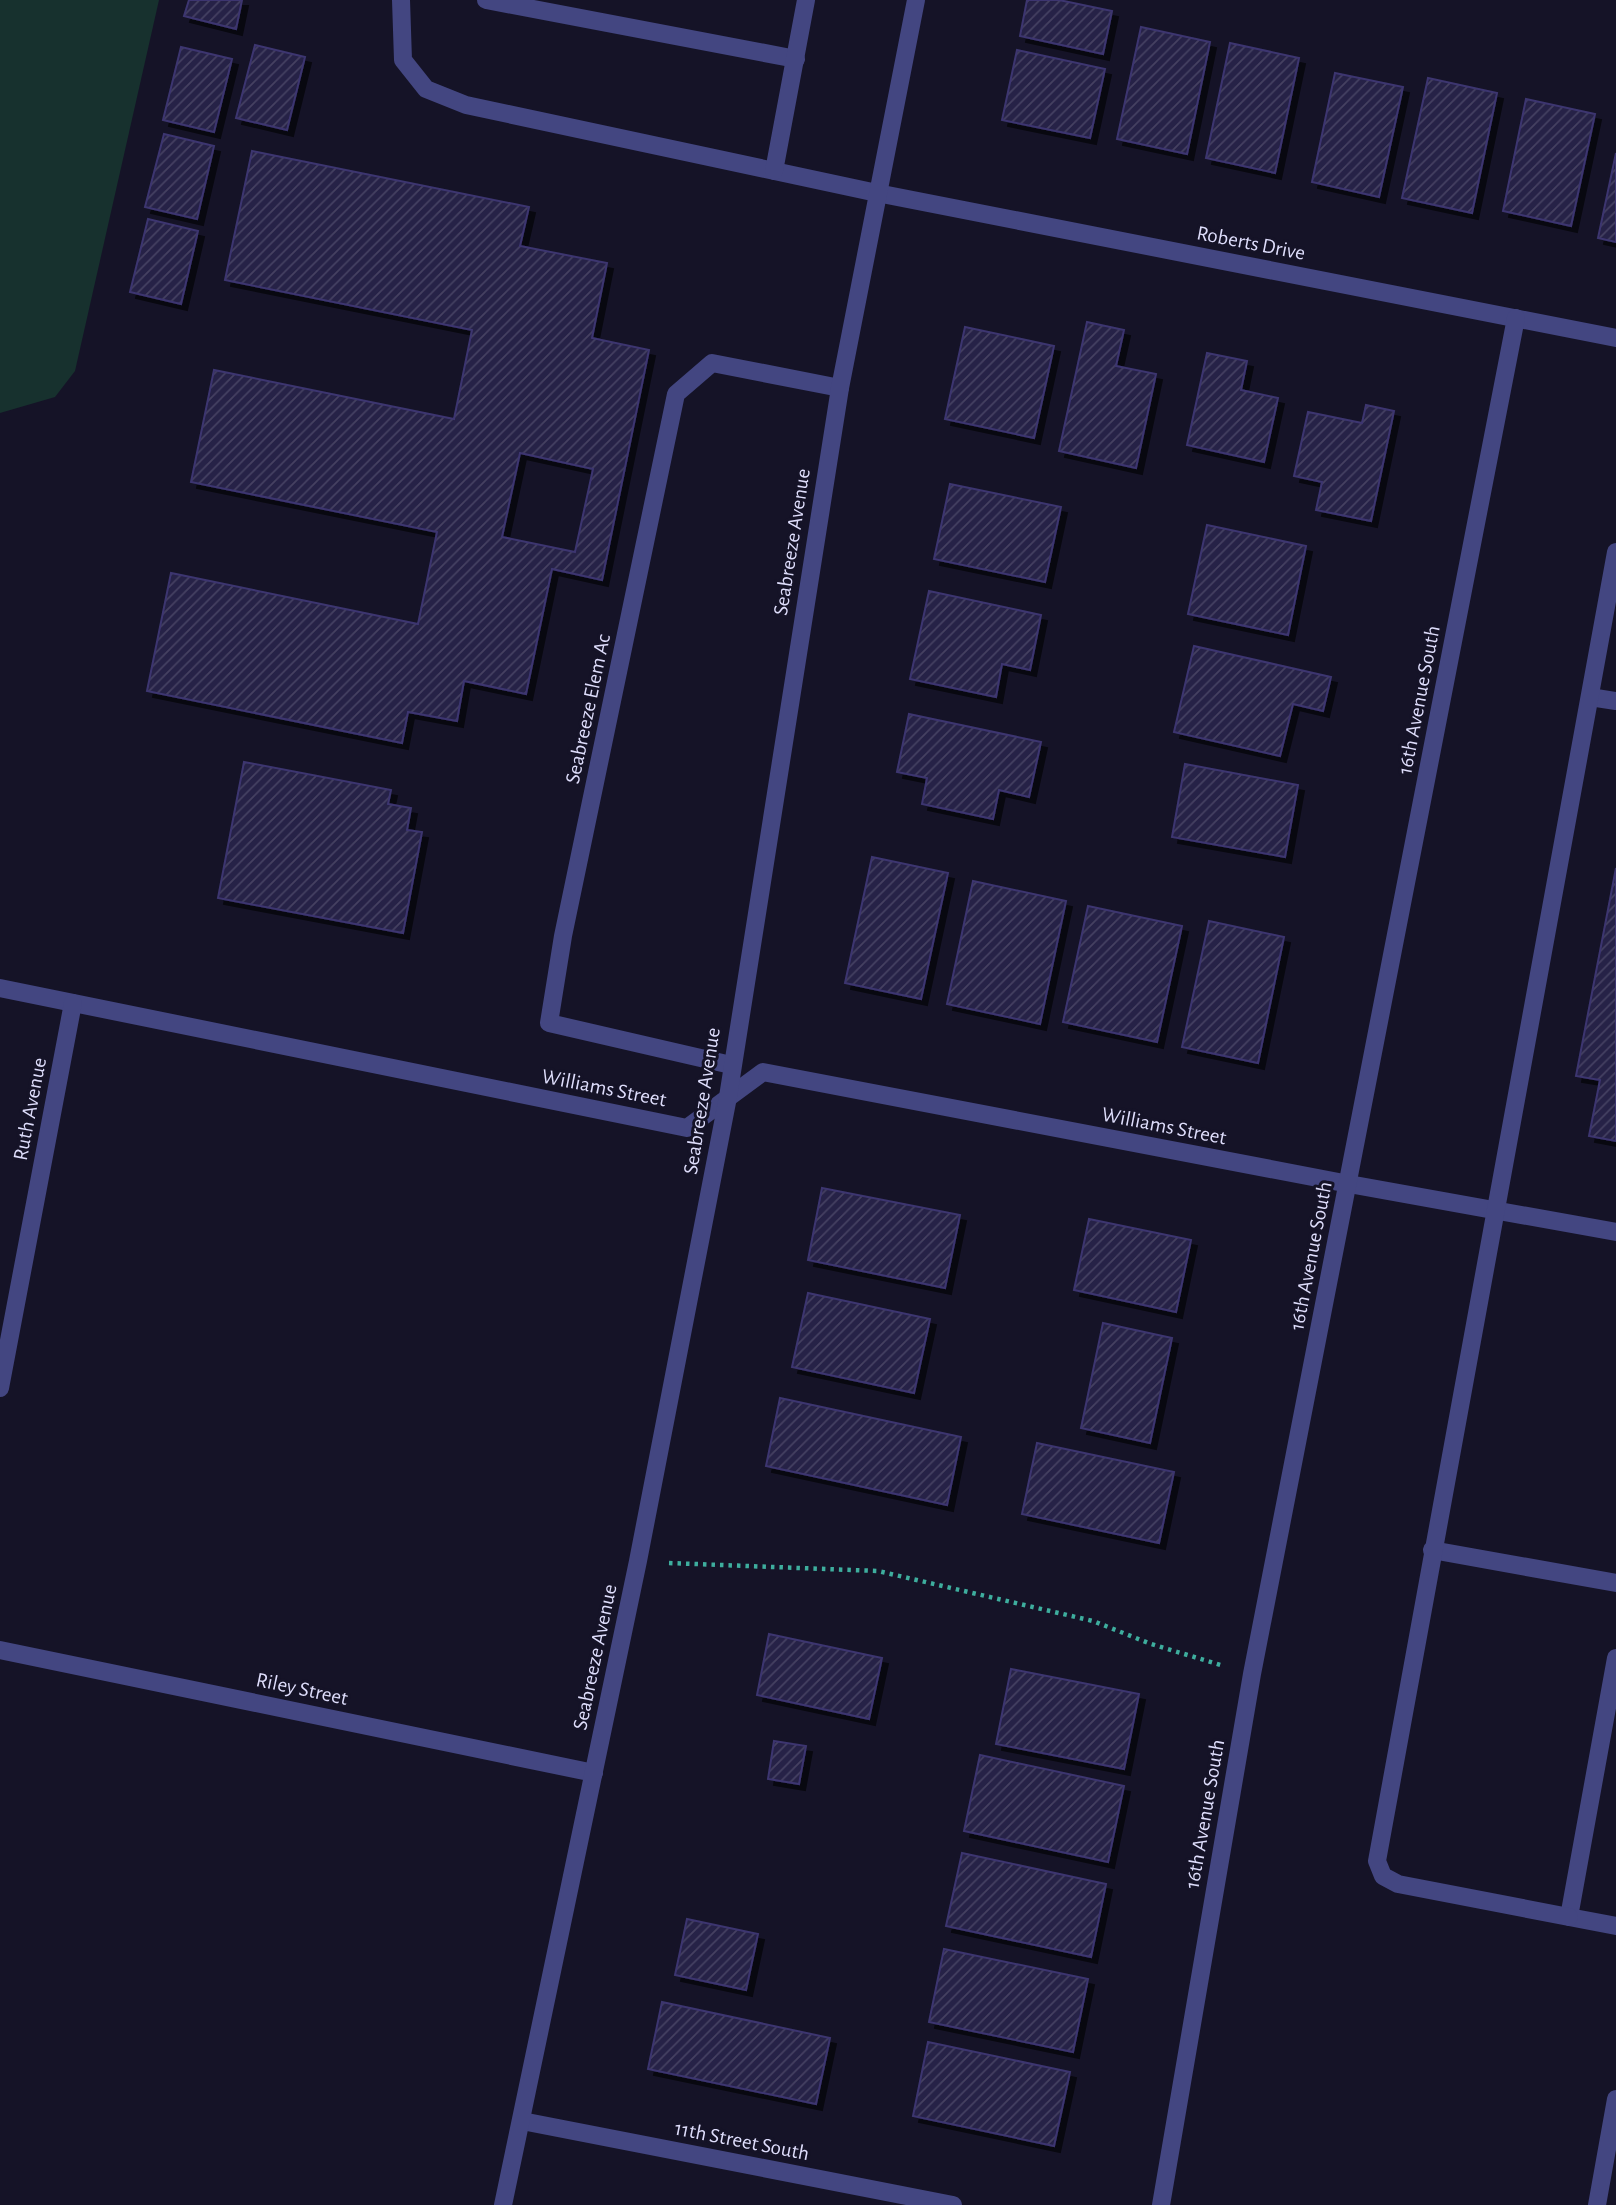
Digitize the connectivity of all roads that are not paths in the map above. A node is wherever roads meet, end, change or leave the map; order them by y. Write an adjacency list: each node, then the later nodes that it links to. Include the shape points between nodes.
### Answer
1 (401, 0): 6 (street, Roberts Drive, via 402,60 426,89 466,105)
2 (486, 0): 5 (street)
3 (806, 0): 5 (street)
4 (916, 0): 7 (street, Seabreeze Avenue)
5 (796, 59): 6 (street)
6 (774, 171): 7 (street, Roberts Drive)
7 (877, 193): 8 (street, Roberts Drive); 10 (street, Seabreeze Avenue)
8 (1516, 318): 9 (street, Roberts Drive); 18 (street, 16th Avenue South)
9 (1616, 338)
10 (840, 388): 16 (street, Seabreeze Avenue); 16 (street, Seabreeze Elem Ac, via 712,363 676,394 549,1023)
11 (1616, 552): 12 (street)
12 (1590, 696): 13 (street); 19 (street)
13 (1616, 701)
14 (0, 988): 15 (street, Williams Street)
15 (73, 1003): 17 (street, Williams Street, via 687,1128); 21 (street, Ruth Avenue)
16 (732, 1065): 17 (street, Seabreeze Avenue)
17 (728, 1097): 18 (street, Williams Street, via 763,1072); 26 (street, Seabreeze Avenue)
18 (1349, 1184): 19 (street, Williams Street); 33 (street, 16th Avenue South, via 1252,1674)
19 (1495, 1210): 20 (street, Williams Street); 22 (street)
20 (1616, 1232)
21 (0, 1388)
22 (1432, 1549): 23 (street); 27 (street, via 1377,1861 1383,1876 1398,1884)
23 (1616, 1583)
24 (0, 1650): 26 (street, Riley Street)
25 (1616, 1658): 27 (street)
26 (594, 1773): 30 (street, Seabreeze Avenue)
27 (1569, 1917): 28 (street)
28 (1616, 1926)
29 (1616, 2099): 34 (street)
30 (522, 2121): 31 (street, Seabreeze Avenue); 32 (street, 11th Street South)
31 (503, 2205)
32 (953, 2205)
33 (1161, 2205)
34 (1597, 2205)

